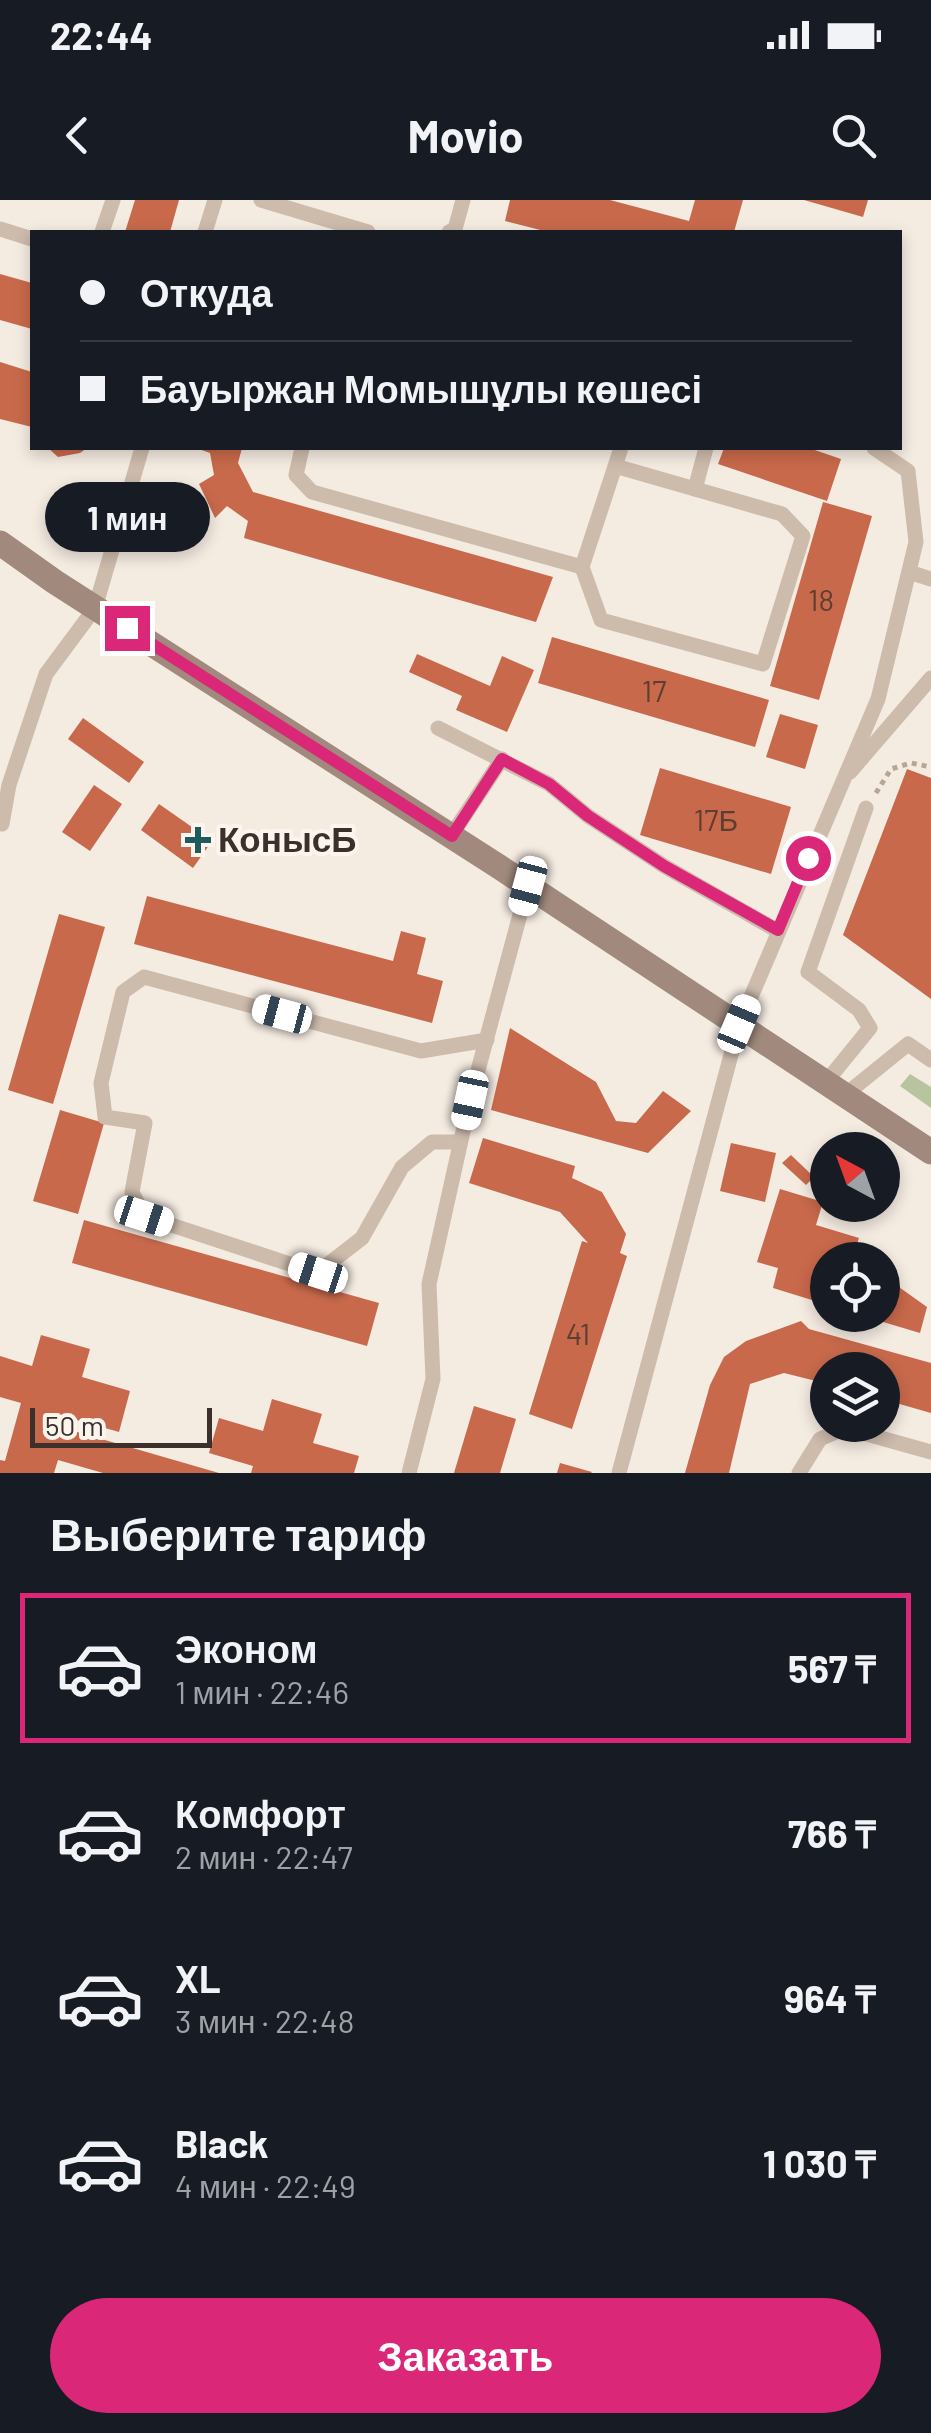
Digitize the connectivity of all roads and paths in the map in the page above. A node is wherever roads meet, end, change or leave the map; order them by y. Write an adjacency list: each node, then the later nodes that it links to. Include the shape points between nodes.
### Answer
1 (113, 200): 6 (lane)
2 (215, 200): 7 (lane)
3 (260, 200): 8 (lane)
4 (464, 200): 9 (lane)
5 (0, 229): 10 (lane)
6 (103, 230)
7 (207, 230)
8 (361, 230)
9 (453, 230)
10 (30, 238)
11 (141, 450): 22 (lane)
12 (302, 450): 19 (lane, via 296,474 312,492)
13 (620, 450): 16 (lane)
14 (705, 450): 17 (lane)
15 (877, 450): 20 (lane, via 908,470 916,542)
16 (615, 466): 17 (lane); 19 (lane)
17 (695, 490): 19 (lane, via 782,514 803,536 763,664 601,620)
18 (0, 543): 22 (street)
19 (582, 567)
20 (909, 572): 21 (lane); 28 (lane, via 878,699)
21 (931, 578)
22 (95, 608): 27 (lane, via 46,674); 31 (street)
23 (931, 678): 28 (lane)
24 (438, 728): 25 (lane)
25 (502, 759): 31 (lane); 33 (lane, via 549,784 664,866)
26 (931, 768): 29 (path, via 911,762 891,768)
27 (4, 784): 30 (lane)
28 (838, 786): 33 (lane)
29 (866, 808): 37 (lane, via 808,972 859,1010 870,1028)
30 (2, 824)
31 (452, 836): 32 (street)
32 (528, 886): 34 (street); 35 (lane)
33 (778, 930): 34 (lane)
34 (739, 1024): 37 (street); 42 (lane)
35 (487, 1040): 38 (lane); 38 (lane, via 421,1051 144,978 122,992 101,1083 106,1117 145,1124 132,1192 144,1216 318,1273 362,1238 402,1167 432,1142)
36 (931, 1060): 37 (lane, via 908,1044)
37 (836, 1089): 39 (street)
38 (460, 1142): 41 (lane, via 429,1284 433,1378)
39 (931, 1152)
40 (931, 1452): 43 (lane, via 845,1428 820,1439)
41 (409, 1473)
42 (619, 1473)
43 (799, 1473)

